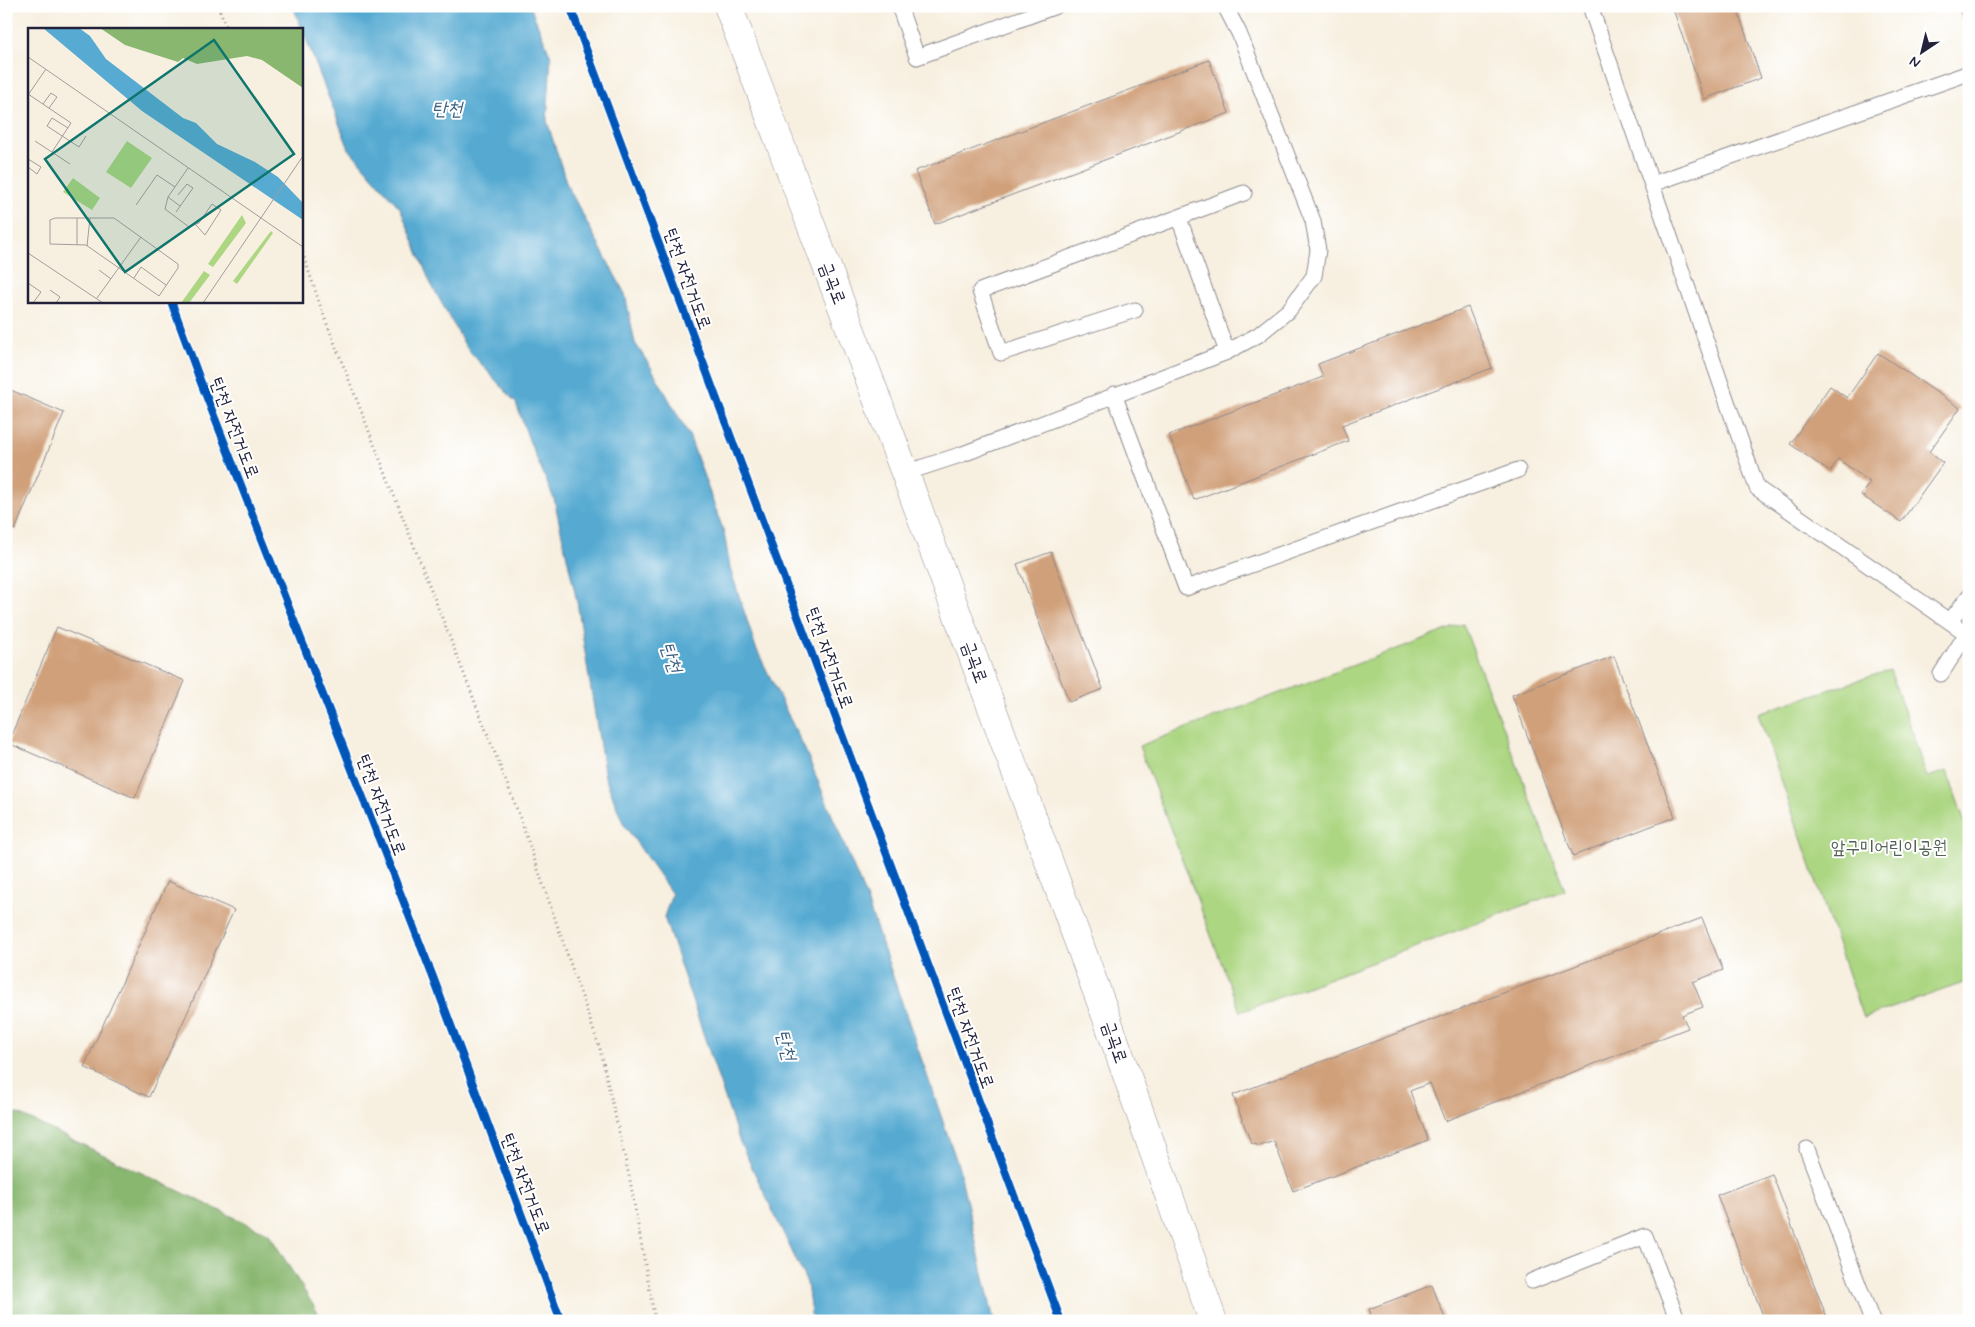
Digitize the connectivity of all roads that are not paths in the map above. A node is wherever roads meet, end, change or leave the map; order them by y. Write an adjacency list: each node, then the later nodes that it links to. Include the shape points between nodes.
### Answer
1 (728, 6): 16 (main road, 금곡로)
2 (899, 6): 3 (lane, via 917,57)
3 (1056, 6)
4 (1225, 6): 13 (lane, via 1239,33 1313,221 1318,250 1314,276 1289,310 1258,335)
5 (1590, 6): 9 (lane)
6 (1966, 6): 7 (lane)
7 (1969, 13)
8 (1969, 72): 9 (lane)
9 (1652, 184): 18 (lane, via 1757,488)
10 (1244, 193): 11 (lane)
11 (1179, 218): 12 (lane, via 980,291 1001,352); 13 (lane)
12 (1135, 310)
13 (1228, 352): 14 (lane)
14 (1114, 394): 15 (lane, via 1186,588); 16 (lane, via 963,454)
15 (1518, 470)
16 (905, 473): 23 (main road, 금곡로, via 1103,1007)
17 (1969, 596): 18 (lane)
18 (1950, 621): 19 (lane)
19 (1968, 634): 20 (lane)
20 (1941, 674)
21 (1807, 1149): 25 (lane)
22 (1532, 1281): 24 (lane, via 1645,1236)
23 (1213, 1321)
24 (1678, 1321)
25 (1872, 1321)

